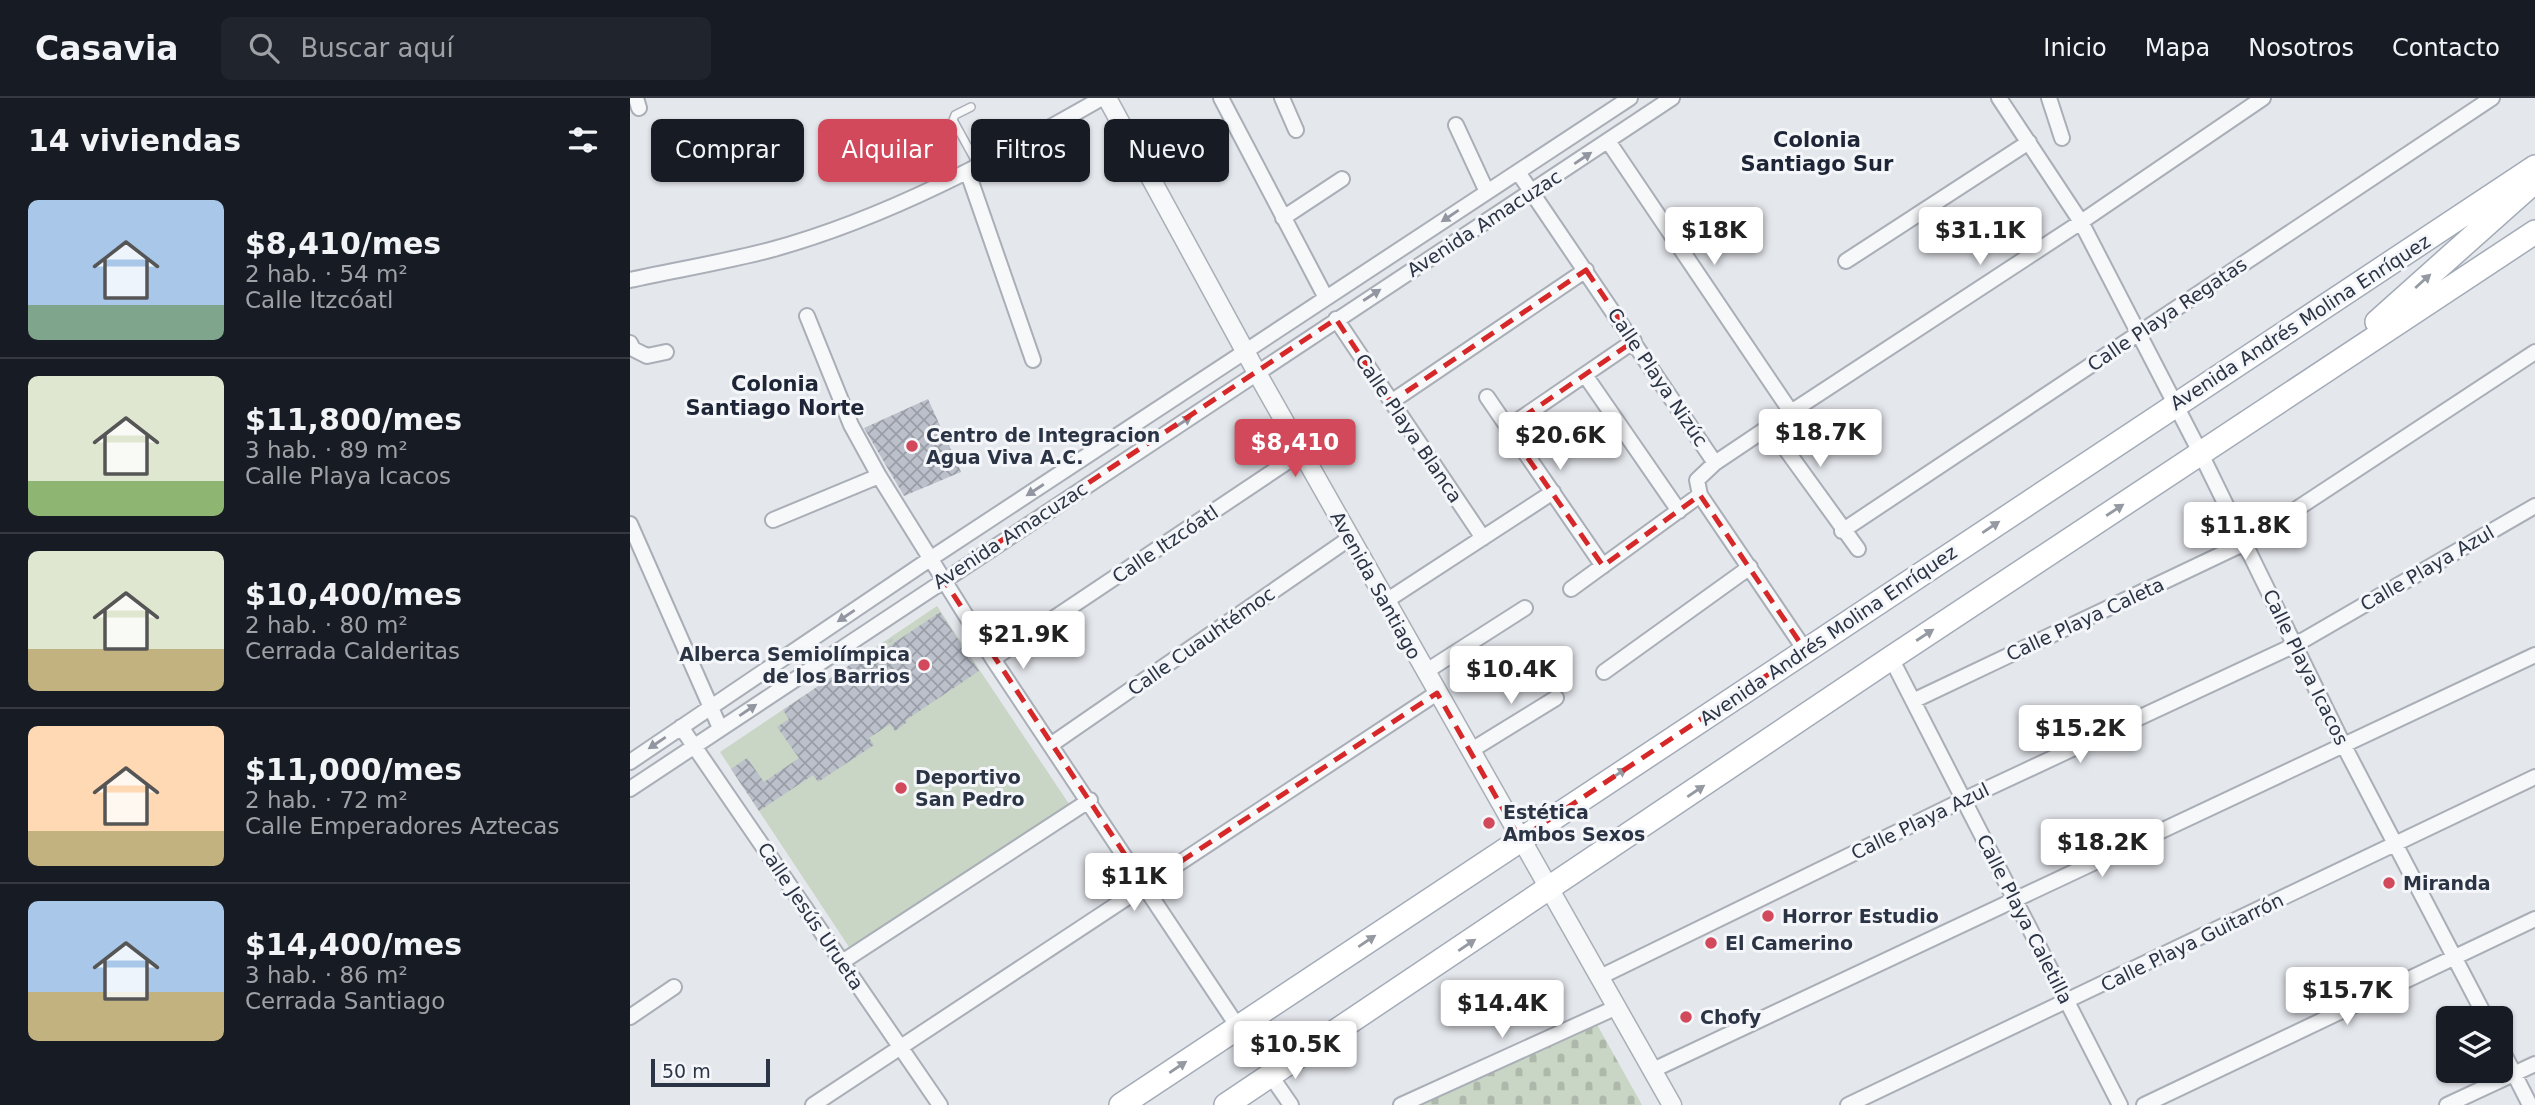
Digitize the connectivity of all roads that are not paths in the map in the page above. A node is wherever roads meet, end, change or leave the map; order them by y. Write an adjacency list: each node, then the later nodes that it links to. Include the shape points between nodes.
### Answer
1 (1105, 98): 11 (street); 39 (street, Avenida Santiago)
2 (1221, 98): 26 (street)
3 (1282, 98): 13 (street)
4 (1630, 98): 20 (street, Avenida Amacuzac)
5 (1672, 98): 15 (street, Avenida Amacuzac)
6 (1999, 98): 16 (street, Calle Playa Icacos)
7 (2049, 98): 14 (street)
8 (2263, 98): 27 (street)
9 (2492, 98): 35 (street, Calle Playa Regatas)
10 (971, 107): 17 (lane, via 953,120)
11 (1067, 119)
12 (1456, 125): 24 (street)
13 (1296, 130)
14 (2062, 138)
15 (1608, 141): 25 (street, Avenida Amacuzac, one-way to 15); 48 (street)
16 (2029, 142): 27 (street, Calle Playa Icacos); 29 (street)
17 (971, 163)
18 (2535, 167): 47 (main road, Avenida Andrés Molina Enríquez)
19 (971, 171): 31 (street, via 818,235)
20 (1518, 172): 24 (street, Avenida Amacuzac); 25 (street, Calle Playa Nizúc)
21 (1342, 179): 26 (street)
22 (2535, 181): 44 (main road, one-way to 22)
23 (978, 182): 41 (street)
24 (1487, 192): 32 (street, Avenida Amacuzac, one-way to 32)
25 (1532, 192): 30 (street, Calle Playa Nizúc); 34 (street, Avenida Amacuzac, one-way to 25)
26 (1283, 218): 32 (street)
27 (2081, 222): 35 (street, Calle Playa Icacos); 48 (street)
28 (2535, 232): 44 (main road)
29 (1846, 261)
30 (1586, 270): 36 (street, Calle Playa Nizúc); 46 (street)
31 (630, 280)
32 (1326, 299): 39 (street, Avenida Amacuzac)
33 (807, 316): 54 (street, via 851,425)
34 (1336, 319): 42 (street, Avenida Amacuzac); 46 (street, Calle Playa Blanca)
35 (2138, 333): 47 (street, Calle Playa Icacos); 61 (street, Calle Playa Regatas)
36 (1634, 341): 43 (street); 53 (street, Calle Playa Nizúc)
37 (630, 343): 38 (street, via 647,356)
38 (666, 352)
39 (1245, 352): 42 (street, Avenida Santiago); 66 (street, Avenida Amacuzac, one-way to 66)
40 (2535, 352): 64 (street, Calle Playa Caleta)
41 (1033, 360)
42 (1256, 373): 51 (street, Avenida Santiago); 69 (street, Avenida Amacuzac, one-way to 42)
43 (1585, 375): 50 (street); 58 (street)
44 (2318, 376): 52 (main road)
45 (1487, 397): 50 (street)
46 (1391, 402): 63 (street, Calle Playa Blanca)
47 (2175, 405): 52 (street, Calle Playa Icacos); 74 (main road, Avenida Andrés Molina Enríquez, one-way to 47)
48 (1791, 412): 49 (street)
49 (1769, 426): 53 (street); 61 (street)
50 (1507, 428): 55 (street)
51 (1301, 452): 62 (street, Avenida Santiago); 77 (street, Calle Itzcóatl)
52 (2201, 454): 64 (street, Calle Playa Icacos); 76 (main road, one-way to 52)
53 (1716, 463): 56 (street, Calle Playa Nizúc, via 1697,480)
54 (879, 476): 59 (street); 66 (street)
55 (1553, 492): 63 (street); 67 (street)
56 (1700, 495): 58 (street); 68 (street)
57 (2535, 506): 73 (street, Calle Playa Azul)
58 (1679, 511): 67 (street)
59 (773, 520)
60 (630, 524): 83 (street)
61 (1842, 531): 65 (street)
62 (1350, 538): 71 (street, Avenida Santiago); 86 (street, Calle Cuauhtémoc)
63 (1483, 538): 71 (street)
64 (2245, 543): 73 (street, Calle Playa Icacos); 82 (street, Calle Playa Caleta)
65 (1858, 549)
66 (930, 559): 69 (street); 83 (street, Avenida Amacuzac, one-way to 83)
67 (1602, 566): 70 (street)
68 (1749, 567): 74 (street); 79 (street)
69 (943, 579): 77 (street); 85 (street, Avenida Amacuzac, one-way to 69)
70 (1571, 589)
71 (1386, 601): 78 (street, Avenida Santiago)
72 (1525, 608): 78 (street)
73 (2295, 645): 88 (street, Calle Playa Icacos); 93 (street, Calle Playa Azul)
74 (1805, 650): 95 (main road, Avenida Andrés Molina Enríquez, one-way to 74)
75 (2535, 655): 88 (street)
76 (1891, 658): 82 (street, Calle Playa Caletilla); 98 (main road, one-way to 76)
77 (993, 659): 86 (street)
78 (1425, 672): 80 (street, Avenida Santiago)
79 (1604, 672)
80 (1437, 693): 89 (street, Avenida Santiago); 97 (street)
81 (1556, 698): 89 (street)
82 (1914, 700): 93 (street, Calle Playa Caletilla)
83 (711, 707): 84 (street, Avenida Amacuzac); 85 (street)
84 (681, 727): 87 (street, Calle Jesús Urueta); 90 (street, Avenida Amacuzac, one-way to 90)
85 (720, 728): 87 (street, Avenida Amacuzac)
86 (1052, 744): 94 (street)
87 (695, 745): 92 (street, Avenida Amacuzac); 102 (street, Calle Jesús Urueta)
88 (2344, 746): 96 (street, Calle Playa Icacos); 99 (street)
89 (1470, 751): 95 (street, Avenida Santiago)
90 (630, 762)
91 (2535, 777): 96 (street, Calle Playa Guitarrón)
92 (630, 789)
93 (1965, 799): 99 (street, Calle Playa Caletilla); 103 (street, Calle Playa Azul)
94 (1090, 800): 97 (street); 102 (street)
95 (1520, 839): 98 (street, Avenida Santiago); 109 (main road, Avenida Andrés Molina Enríquez, one-way to 95)
96 (2395, 843): 101 (street, Calle Playa Icacos); 105 (street, Calle Playa Guitarrón)
97 (1145, 885): 109 (street); 110 (street)
98 (1549, 890): 103 (street, Avenida Santiago); 114 (main road, one-way to 98)
99 (2016, 900): 105 (street, Calle Playa Caletilla); 112 (street)
100 (2535, 919): 101 (street)
101 (2455, 956): 106 (street, Calle Playa Icacos); 124 (street)
102 (842, 962): 110 (street, Calle Jesús Urueta)
103 (1600, 976): 107 (street, Avenida Santiago)
104 (674, 987): 108 (street)
105 (2066, 1002): 122 (street, Calle Playa Guitarrón); 123 (street, Calle Playa Caletilla)
106 (2480, 1006)
107 (1617, 1007): 112 (street, Avenida Santiago); 120 (street)
108 (630, 1017)
109 (1238, 1027): 117 (main road, Avenida Andrés Molina Enríquez, one-way to 109)
110 (900, 1048): 115 (street); 116 (street, Calle Jesús Urueta)
111 (2535, 1064): 113 (street)
112 (1653, 1070): 121 (street, Avenida Santiago)
113 (2514, 1074): 125 (street); 126 (street)
114 (1271, 1076): 118 (main road); 119 (street)
115 (813, 1105)
116 (940, 1105)
117 (1121, 1105)
118 (1226, 1105)
119 (1291, 1105)
120 (1401, 1105)
121 (1672, 1105)
122 (1848, 1105)
123 (2120, 1105)
124 (2144, 1105)
125 (2447, 1105)
126 (2530, 1105)

